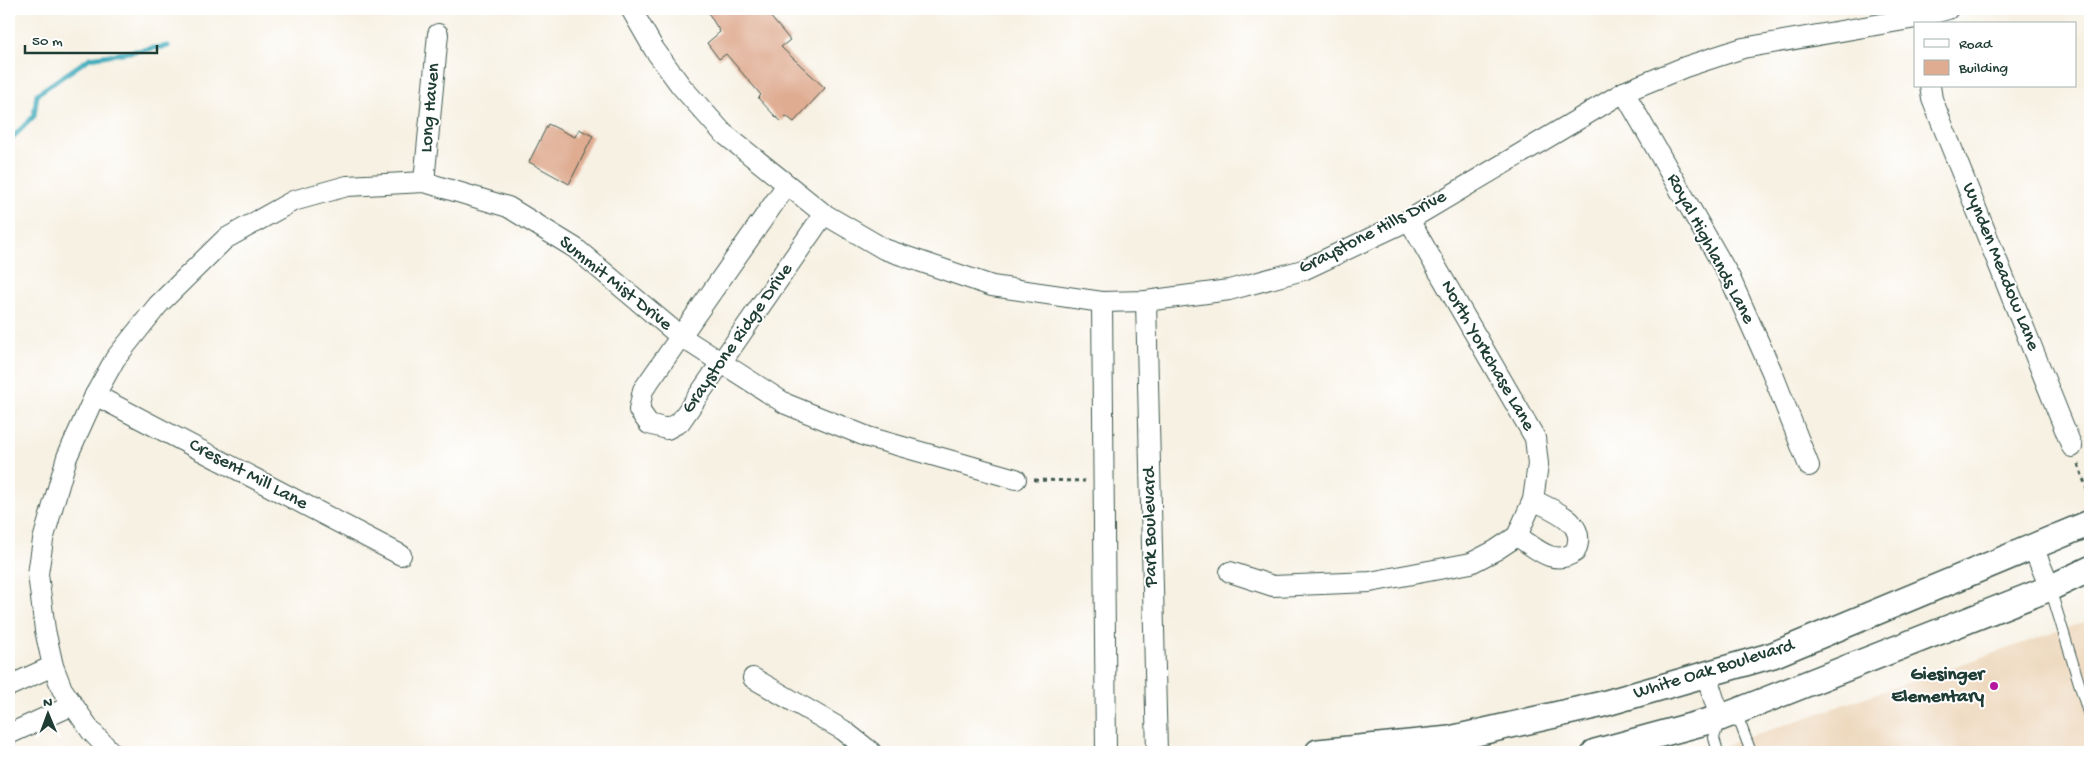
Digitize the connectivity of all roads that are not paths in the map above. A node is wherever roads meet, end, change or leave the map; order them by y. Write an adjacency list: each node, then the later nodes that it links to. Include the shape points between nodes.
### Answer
1 (631, 9): 8 (street, Graystone Hills Drive, via 654,49 723,134)
2 (1948, 9): 3 (street, Graystone Hills Drive)
3 (1917, 21): 6 (street, Graystone Hills Drive, via 1743,48 1685,66)
4 (438, 34): 7 (street, Long Haven)
5 (1930, 88): 16 (street, Wynden Meadow Lane, via 1932,100)
6 (1624, 92): 10 (street, Graystone Hills Drive); 17 (street, Royal Highlands Lane, via 1730,278)
7 (424, 182): 13 (street, Summit Mist Drive, via 508,207 575,248); 15 (street, Summit Mist Drive, via 347,186 293,201 225,239 158,305 115,359)
8 (786, 186): 9 (street, Graystone Hills Drive); 13 (street, Graystone Ridge Drive)
9 (824, 214): 12 (street, Graystone Hills Drive, via 884,249 992,286); 14 (street, Graystone Ridge Drive)
10 (1408, 220): 11 (street, Graystone Hills Drive, via 1303,270 1228,290); 19 (street, North Yorkchase Lane, via 1534,438 1538,464)
11 (1146, 301): 12 (street, Graystone Hills Drive); 39 (street, Park Boulevard)
12 (1102, 302): 38 (street)
13 (680, 336): 14 (street, Summit Mist Drive); 14 (street, Graystone Ridge Drive, via 643,390 639,410 649,424 667,429 680,422)
14 (722, 361): 18 (street, Summit Mist Drive, via 786,404 868,437)
15 (95, 395): 23 (street, Cresent Mill Lane); 27 (street, Summit Mist Drive, via 67,457 42,540 38,574)
16 (2072, 447)
17 (1809, 466)
18 (1016, 479)
19 (1533, 500): 21 (street, North Yorkchase Lane); 21 (street, via 1574,524 1579,544 1575,552 1559,559 1549,557)
20 (2090, 523): 22 (street, White Oak Boulevard)
21 (1517, 536): 25 (street, via 1470,563 1370,582 1273,586)
22 (2033, 547): 26 (street); 28 (street, White Oak Boulevard, via 1773,655)
23 (401, 555)
24 (2090, 569): 26 (street)
25 (1230, 572)
26 (2050, 588): 32 (street); 33 (lane)
27 (53, 666): 30 (street); 31 (street, Summit Mist Drive)
28 (1706, 674): 32 (street); 35 (street, White Oak Boulevard, via 1603,704 1450,739)
29 (753, 678): 37 (street, via 843,730)
30 (9, 686)
31 (73, 705): 34 (street); 36 (street, Summit Mist Drive)
32 (1720, 718): 41 (street); 42 (lane, via 1714,738); 43 (lane, via 1740,723)
33 (2090, 720)
34 (9, 734)
35 (1376, 749): 40 (street, White Oak Boulevard)
36 (111, 752)
37 (871, 752)
38 (1106, 752)
39 (1157, 752)
40 (1318, 752)
41 (1595, 752)
42 (1718, 752)
43 (1751, 752)

